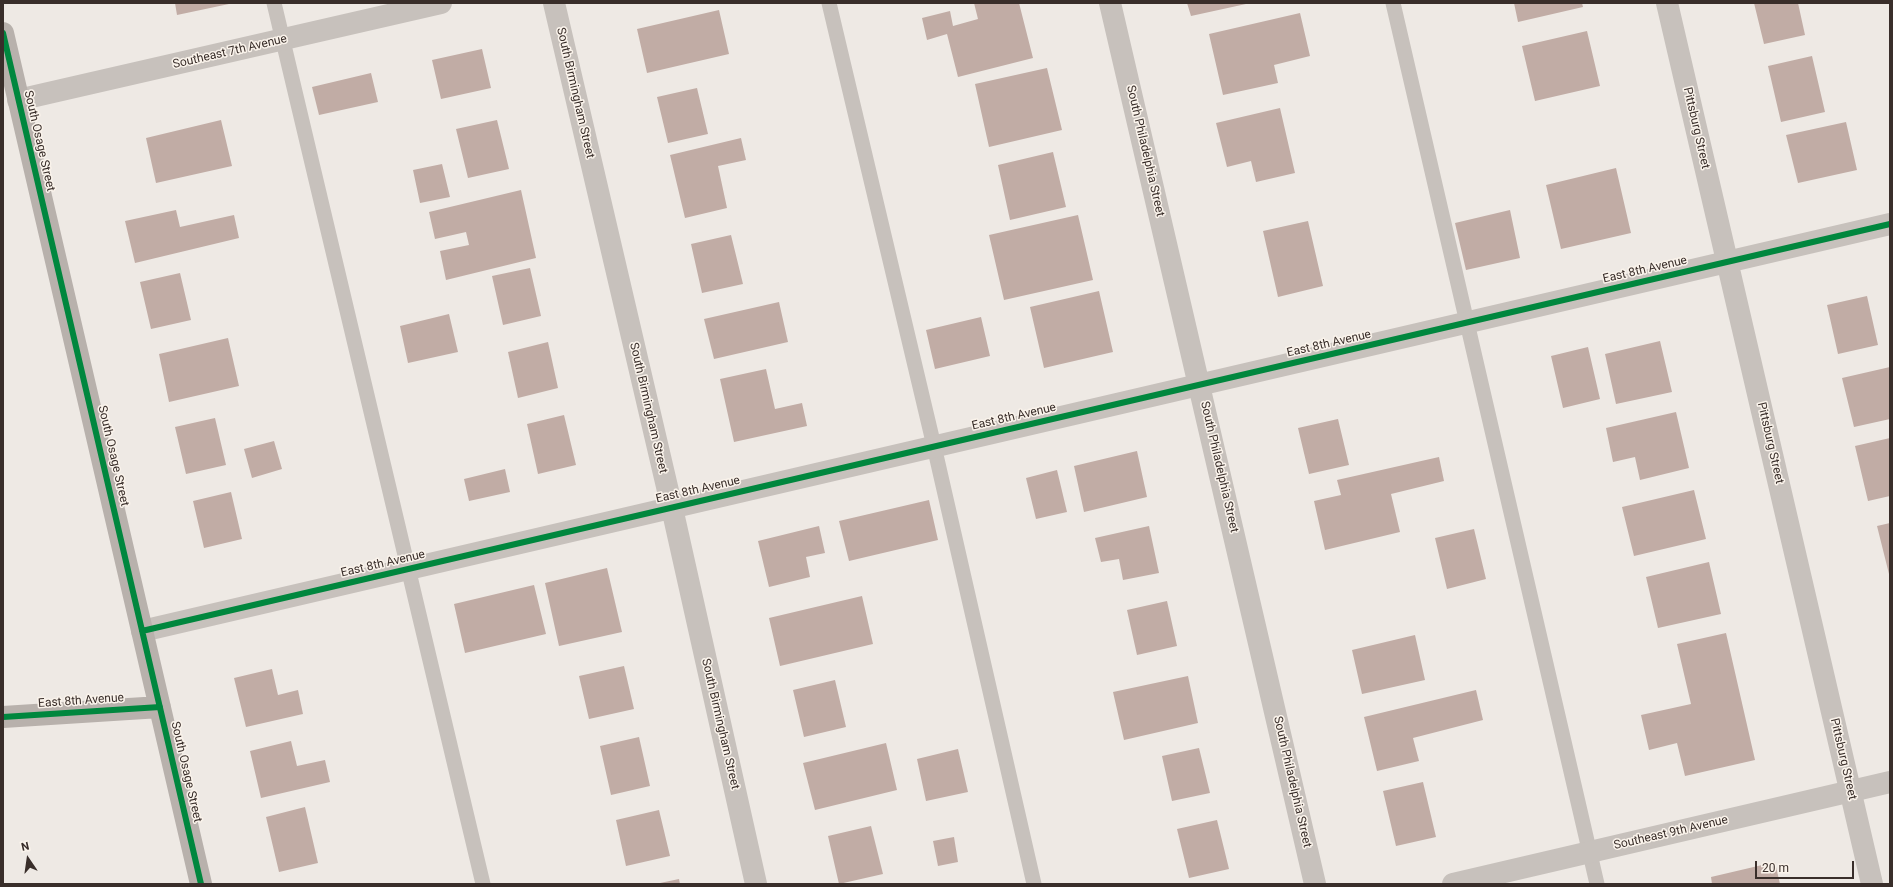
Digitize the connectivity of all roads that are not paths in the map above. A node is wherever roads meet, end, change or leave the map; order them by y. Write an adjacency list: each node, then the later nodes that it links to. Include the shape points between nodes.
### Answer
1 (274, 3): 9 (lane)
2 (441, 3): 9 (street, Southeast 7th Avenue)
3 (554, 3): 16 (street, South Birmingham Street)
4 (829, 3): 15 (lane)
5 (1110, 3): 14 (street, South Philadelphia Street)
6 (1393, 3): 13 (lane)
7 (1667, 3): 12 (street, Pittsburg Street)
8 (3, 33): 10 (street, South Osage Street)
9 (282, 40): 10 (street, Southeast 7th Avenue); 17 (lane)
10 (18, 100): 18 (street, South Osage Street)
11 (1890, 224): 12 (street, East 8th Avenue)
12 (1728, 262): 13 (street, East 8th Avenue); 22 (street, Pittsburg Street)
13 (1468, 323): 14 (street, East 8th Avenue); 23 (lane)
14 (1200, 385): 15 (street, East 8th Avenue); 28 (street, South Philadelphia Street)
15 (934, 446): 16 (street, East 8th Avenue); 27 (lane)
16 (672, 508): 17 (street, East 8th Avenue); 26 (street, South Birmingham Street)
17 (408, 569): 18 (street, East 8th Avenue); 25 (lane)
18 (142, 631): 19 (street, South Osage Street)
19 (160, 707): 20 (street, East 8th Avenue); 24 (street, South Osage Street)
20 (3, 717)
21 (1890, 782): 22 (street, Southeast 9th Avenue)
22 (1850, 792): 23 (street, Southeast 9th Avenue); 31 (street, Pittsburg Street)
23 (1590, 852): 29 (street, Southeast 9th Avenue); 30 (lane)
24 (201, 884)
25 (483, 884)
26 (756, 884)
27 (1034, 884)
28 (1315, 884)
29 (1453, 884)
30 (1597, 884)
31 (1872, 884)

